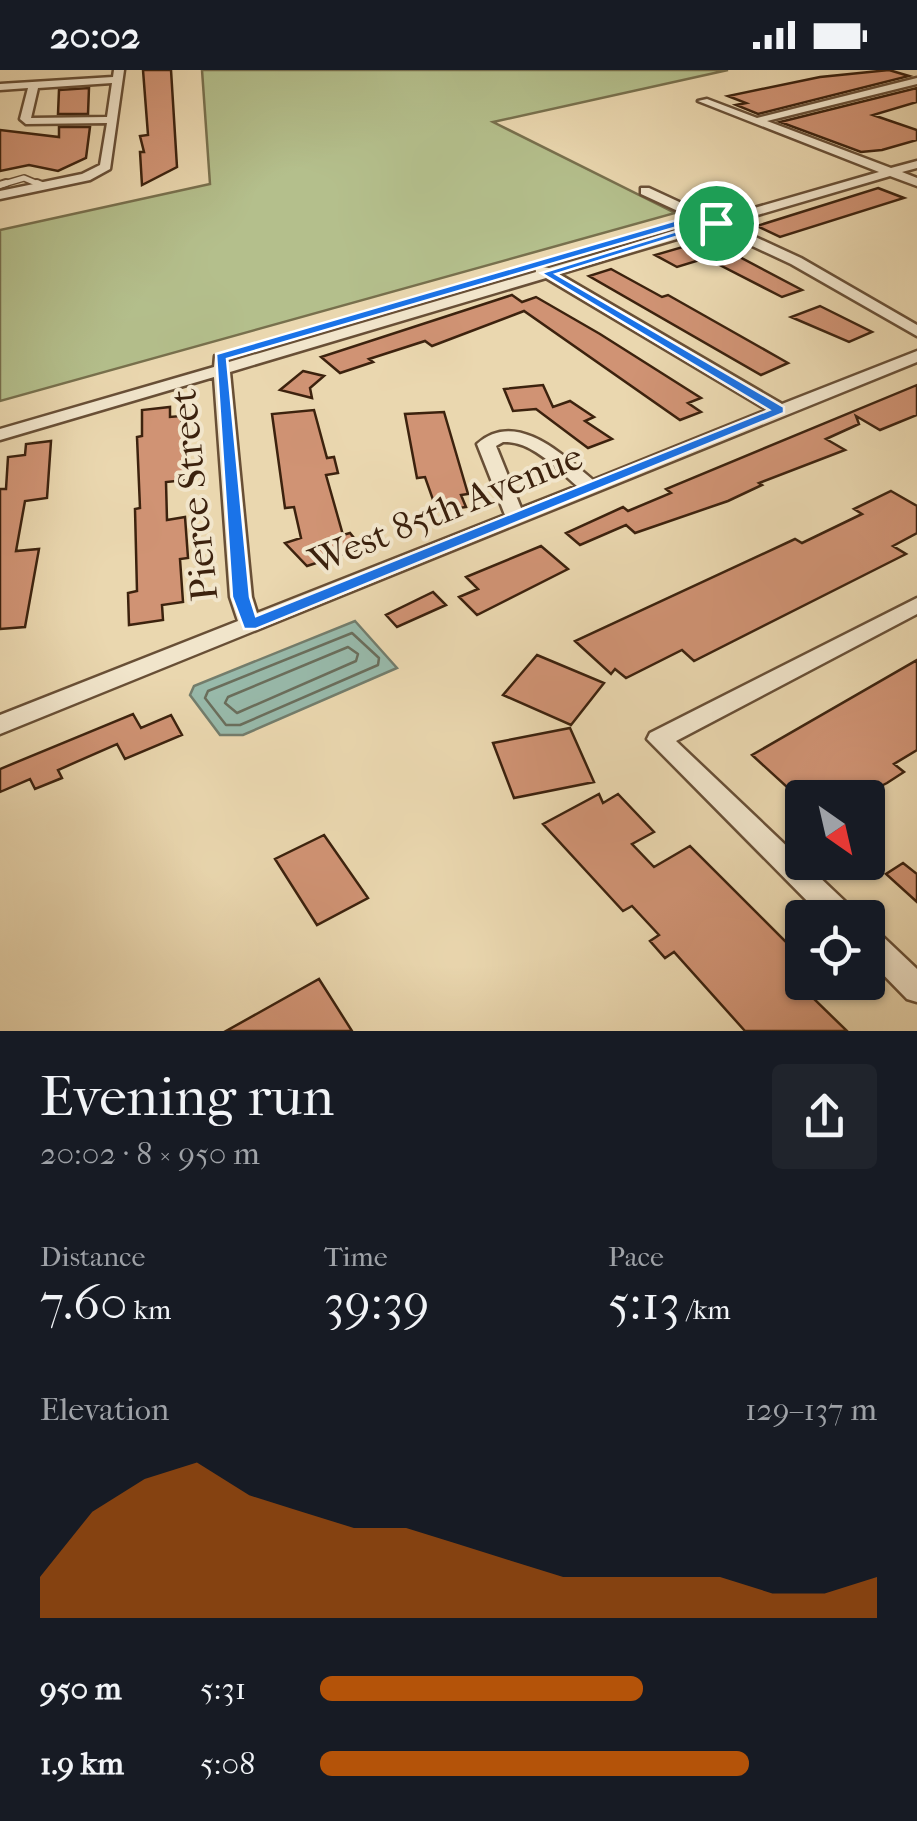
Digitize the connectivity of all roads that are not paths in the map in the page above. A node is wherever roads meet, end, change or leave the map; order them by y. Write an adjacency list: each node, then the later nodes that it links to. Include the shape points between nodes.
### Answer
1 (119, 75): 3 (street); 6 (street)
2 (917, 81): 7 (street)
3 (34, 86): 4 (street); 6 (street, via 25,119 30,122)
4 (0, 87)
5 (703, 101): 7 (street)
6 (114, 120): 14 (street, via 110,162)
7 (756, 121): 10 (street)
8 (917, 153): 10 (street)
9 (917, 164): 11 (street)
10 (874, 166): 11 (street); 17 (street)
11 (890, 172): 12 (street); 17 (street)
12 (917, 182)
13 (0, 185): 14 (lane, via 24,178)
14 (44, 186): 16 (street)
15 (645, 191): 17 (street)
16 (0, 195)
17 (708, 220): 18 (street); 19 (street)
18 (540, 269): 21 (street); 22 (street)
19 (917, 331)
20 (917, 356): 22 (street, West 85th Avenue)
21 (221, 363): 23 (street); 24 (street); 28 (street, Pierce Street, via 241,597)
22 (779, 410): 25 (street, West 85th Avenue)
23 (0, 421)
24 (0, 435)
25 (593, 488): 26 (street, West 85th Avenue); 26 (street, via 527,439 494,438 486,444 488,456)
26 (516, 518): 28 (street, West 85th Avenue)
27 (917, 605): 30 (street, via 659,739)
28 (250, 625): 29 (street, West 85th Avenue)
29 (0, 725)
30 (824, 900)
31 (885, 959): 32 (street)
32 (917, 990)

